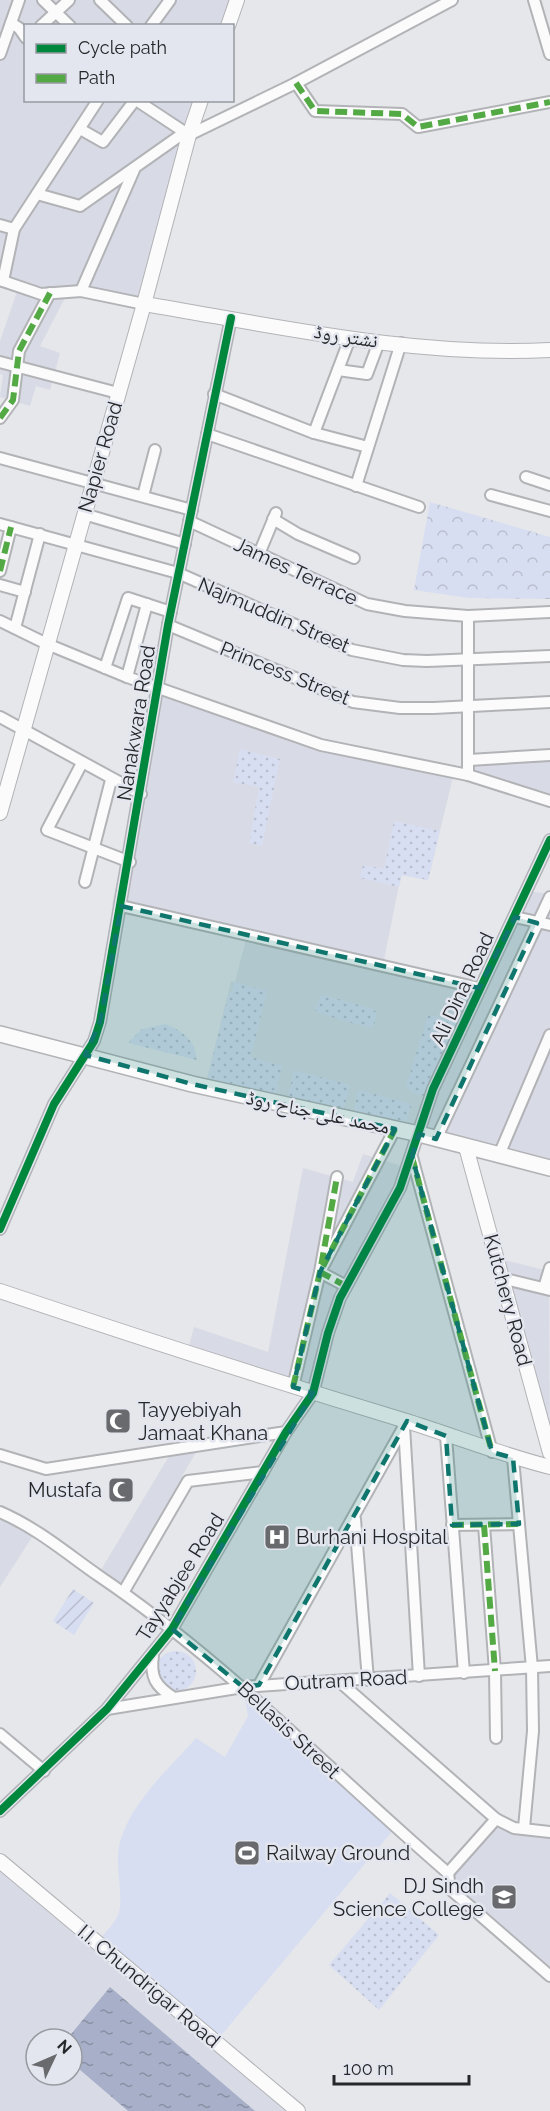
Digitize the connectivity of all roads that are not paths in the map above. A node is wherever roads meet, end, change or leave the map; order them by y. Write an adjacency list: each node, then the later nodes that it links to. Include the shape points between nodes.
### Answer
1 (19, 0): 10 (street)
2 (43, 0): 9 (street)
3 (69, 0): 9 (street)
4 (100, 0): 13 (street)
5 (170, 0): 14 (street)
6 (237, 0): 15 (main road)
7 (452, 0): 19 (street)
8 (534, 0): 18 (street)
9 (56, 12): 11 (street); 12 (street)
10 (11, 23): 16 (street); 17 (street)
11 (43, 24)
12 (68, 24)
13 (125, 24)
14 (153, 24)
15 (229, 24)
16 (24, 35)
17 (0, 54)
18 (550, 54)
19 (296, 83): 24 (street, via 315,111 402,114 418,127); 26 (street)
20 (97, 102): 25 (street)
21 (133, 102): 25 (street, via 102,142)
22 (138, 102): 26 (street)
23 (200, 102): 26 (main road, Napier Road)
24 (550, 102)
25 (80, 129): 28 (street)
26 (189, 135): 27 (street, via 178,137); 34 (main road, Napier Road)
27 (135, 169): 28 (street, via 80,206); 32 (street)
28 (37, 194): 30 (street)
29 (0, 225): 30 (street)
30 (14, 229): 31 (street)
31 (2, 280): 33 (street, via 40,294)
32 (81, 291): 33 (street); 34 (street)
33 (50, 293): 41 (street, via 19,351)
34 (144, 304): 35 (main road, نشتر روڈ); 43 (main road, Napier Road)
35 (231, 318): 36 (main road, نشتر روڈ); 44 (street, Nanakwara Road)
36 (350, 338): 37 (main road, نشتر روڈ); 42 (street)
37 (378, 342): 38 (main road, نشتر روڈ); 42 (street, via 367,374)
38 (401, 344): 39 (main road, نشتر روڈ); 48 (street)
39 (550, 350)
40 (0, 362): 41 (street)
41 (17, 366): 43 (street); 45 (street, via 13,400)
42 (338, 370): 46 (street)
43 (118, 393): 52 (main road, Napier Road)
44 (214, 394): 46 (street); 47 (street, Nanakwara Road)
45 (0, 418)
46 (314, 433): 48 (street)
47 (207, 434): 54 (street); 60 (street, Nanakwara Road)
48 (368, 447): 54 (street)
49 (155, 450): 56 (street)
50 (0, 458): 52 (street, James Terrace)
51 (526, 477): 53 (street)
52 (93, 481): 56 (street, James Terrace); 59 (main road, Napier Road)
53 (550, 485)
54 (356, 486): 57 (street)
55 (491, 495): 58 (street)
56 (143, 496): 60 (street, James Terrace)
57 (419, 507)
58 (550, 511)
59 (84, 514): 63 (main road, Napier Road); 64 (street)
60 (191, 515): 64 (street, Nanakwara Road); 65 (street, James Terrace)
61 (6, 525): 62 (street, Najmuddin Street); 67 (street)
62 (40, 534): 63 (street, Najmuddin Street); 70 (street)
63 (75, 543): 68 (street, Najmuddin Street); 78 (main road, Napier Road)
64 (185, 544): 68 (street, Nanakwara Road)
65 (259, 554): 66 (street, via 275,515 298,534); 74 (street, James Terrace, via 367,604)
66 (354, 558)
67 (0, 571)
68 (178, 573): 72 (street, Nanakwara Road); 80 (street, Najmuddin Street, via 352,650 403,660)
69 (0, 585): 70 (street)
70 (25, 592): 77 (street)
71 (147, 604): 72 (street); 81 (street, via 128,598); 82 (street)
72 (171, 612): 76 (street, Nanakwara Road)
73 (550, 612): 74 (street, James Terrace)
74 (468, 616): 80 (street)
75 (0, 621): 77 (street)
76 (168, 625): 83 (street, Nanakwara Road); 85 (street, Princess Street, via 353,702 400,708)
77 (15, 628): 78 (street)
78 (47, 644): 81 (street); 87 (main road, Napier Road)
79 (550, 656): 80 (street, Najmuddin Street)
80 (468, 660): 85 (street)
81 (105, 668): 82 (street)
82 (127, 677): 83 (street)
83 (159, 688): 91 (street, via 321,745); 93 (street, Nanakwara Road)
84 (550, 702): 85 (street, Princess Street)
85 (468, 707): 89 (street)
86 (0, 717): 87 (street)
87 (23, 729): 90 (street); 95 (main road, Napier Road)
88 (550, 755): 89 (street)
89 (468, 760): 91 (street)
90 (82, 763): 92 (street); 97 (street, via 47,830)
91 (468, 775): 94 (street)
92 (111, 780): 93 (street); 97 (street)
93 (141, 794): 98 (street, Nanakwara Road)
94 (550, 801)
95 (0, 813)
96 (550, 840): 102 (street, Ali Dina Road)
97 (94, 850): 98 (street); 99 (street)
98 (130, 862): 101 (street, Nanakwara Road)
99 (85, 882)
100 (550, 897): 103 (street)
101 (121, 906): 105 (street); 108 (street, Nanakwara Road, via 100,1022)
102 (514, 917): 103 (street); 105 (street, Ali Dina Road)
103 (537, 923): 104 (street); 111 (street)
104 (550, 925)
105 (479, 988): 110 (street, Ali Dina Road, via 433,1089)
106 (0, 1034): 108 (highway, محمد علی جناح روڈ)
107 (550, 1035): 113 (street)
108 (86, 1055): 109 (highway, محمد علی جناح روڈ, via 192,1084); 117 (street, Nanakwara Road, via 54,1104)
109 (395, 1129): 110 (highway, محمد علی جناح روڈ); 119 (street)
110 (419, 1134): 111 (highway, محمد علی جناح روڈ); 114 (street, Ali Dina Road)
111 (436, 1139): 112 (highway, محمد علی جناح روڈ)
112 (466, 1147): 113 (highway, محمد علی جناح روڈ); 120 (main road, Kutchery Road)
113 (499, 1155): 115 (highway, محمد علی جناح روڈ)
114 (412, 1156): 121 (street, Ali Dina Road, via 400,1188); 130 (street)
115 (550, 1168)
116 (337, 1177): 119 (street)
117 (0, 1229)
118 (550, 1268): 122 (street)
119 (320, 1272): 121 (street); 124 (street)
120 (501, 1278): 122 (street); 129 (main road, Kutchery Road)
121 (346, 1286): 125 (street, Ali Dina Road, via 328,1333)
122 (547, 1289)
123 (0, 1291): 124 (main road)
124 (293, 1387): 125 (main road)
125 (313, 1393): 126 (main road); 127 (street, Tayyabjee Road)
126 (406, 1424): 128 (main road); 136 (street); 147 (street)
127 (286, 1432): 131 (street, via 46,1469); 134 (street, Tayyabjee Road)
128 (446, 1436): 130 (main road); 138 (street)
129 (549, 1441)
130 (492, 1452): 132 (main road)
131 (0, 1455)
132 (513, 1458): 133 (main road); 137 (street)
133 (550, 1467)
134 (263, 1472): 140 (street, via 188,1481); 141 (street, Tayyabjee Road)
135 (0, 1512): 140 (street, Bellasis Street, via 54,1541)
136 (355, 1518): 148 (street); 150 (street)
137 (519, 1524): 139 (street); 144 (street)
138 (452, 1525): 139 (street); 146 (street)
139 (484, 1525): 145 (street)
140 (124, 1591): 141 (street, Bellasis Street)
141 (172, 1629): 142 (street, Tayyabjee Road); 151 (street, Bellasis Street)
142 (153, 1653): 152 (street, via 153,1680); 153 (street, Tayyabjee Road)
143 (550, 1666): 144 (street, Outram Road)
144 (532, 1668): 145 (street, Outram Road); 159 (street, via 533,1731)
145 (495, 1671): 146 (street, Outram Road); 155 (street)
146 (464, 1673): 147 (street, Outram Road)
147 (419, 1676): 148 (street, Outram Road)
148 (368, 1680): 149 (street, Outram Road)
149 (340, 1682): 150 (street, Outram Road); 158 (street)
150 (259, 1685): 151 (street, Outram Road)
151 (243, 1687): 152 (street, Outram Road); 163 (street, Bellasis Street)
152 (174, 1698): 153 (street, Outram Road)
153 (107, 1709): 156 (street, Tayyabjee Road)
154 (0, 1734): 156 (street)
155 (496, 1738)
156 (44, 1771): 157 (street, Tayyabjee Road)
157 (0, 1811)
158 (496, 1819): 159 (street); 163 (street)
159 (524, 1828): 160 (street)
160 (550, 1832)
161 (0, 1861): 166 (main road, I.I. Chundrigar Road)
162 (0, 1871): 165 (main road, I.I. Chundrigar Road)
163 (448, 1873): 164 (street, Bellasis Street, via 450,1889)
164 (550, 1976)
165 (287, 2111)
166 (298, 2111)

